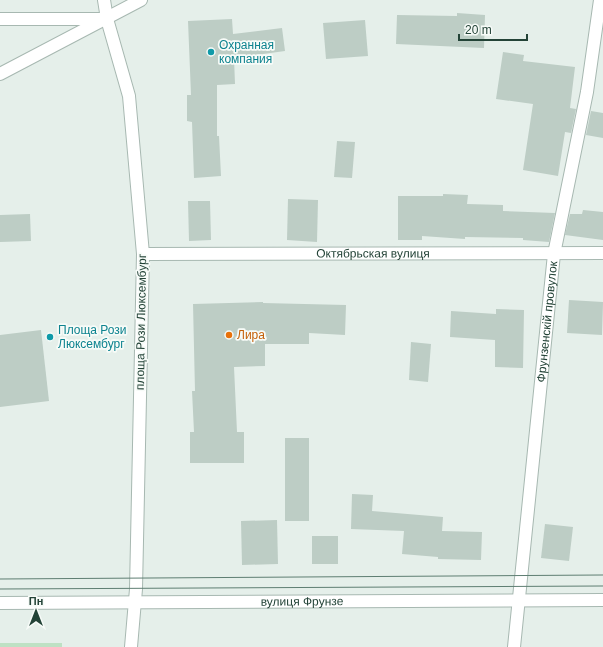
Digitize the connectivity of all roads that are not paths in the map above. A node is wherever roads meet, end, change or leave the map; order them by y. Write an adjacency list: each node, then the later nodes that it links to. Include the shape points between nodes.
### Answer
1 (104, 0): 5 (street, площа Рози Люксембург)
2 (141, 0): 5 (street)
3 (600, 0): 9 (street, Фрунзенскій провулок, via 587,92)
4 (0, 19): 5 (street)
5 (107, 19): 6 (street); 8 (street, площа Рози Люксембург, via 129,96)
6 (0, 74)
7 (603, 253): 9 (street, Октябрьская вулиця)
8 (143, 254): 9 (street, Октябрьская вулиця); 12 (street, площа Рози Люксембург)
9 (554, 254): 10 (street, Фрунзенскій провулок)
10 (519, 600): 11 (street, вулиця Фрунзе); 12 (street, вулиця Фрунзе); 15 (street, Фрунзенскій провулок)
11 (603, 600)
12 (136, 602): 13 (street, вулиця Фрунзе); 14 (street, площа Рози Люксембург)
13 (0, 603)
14 (131, 647)
15 (514, 647)

